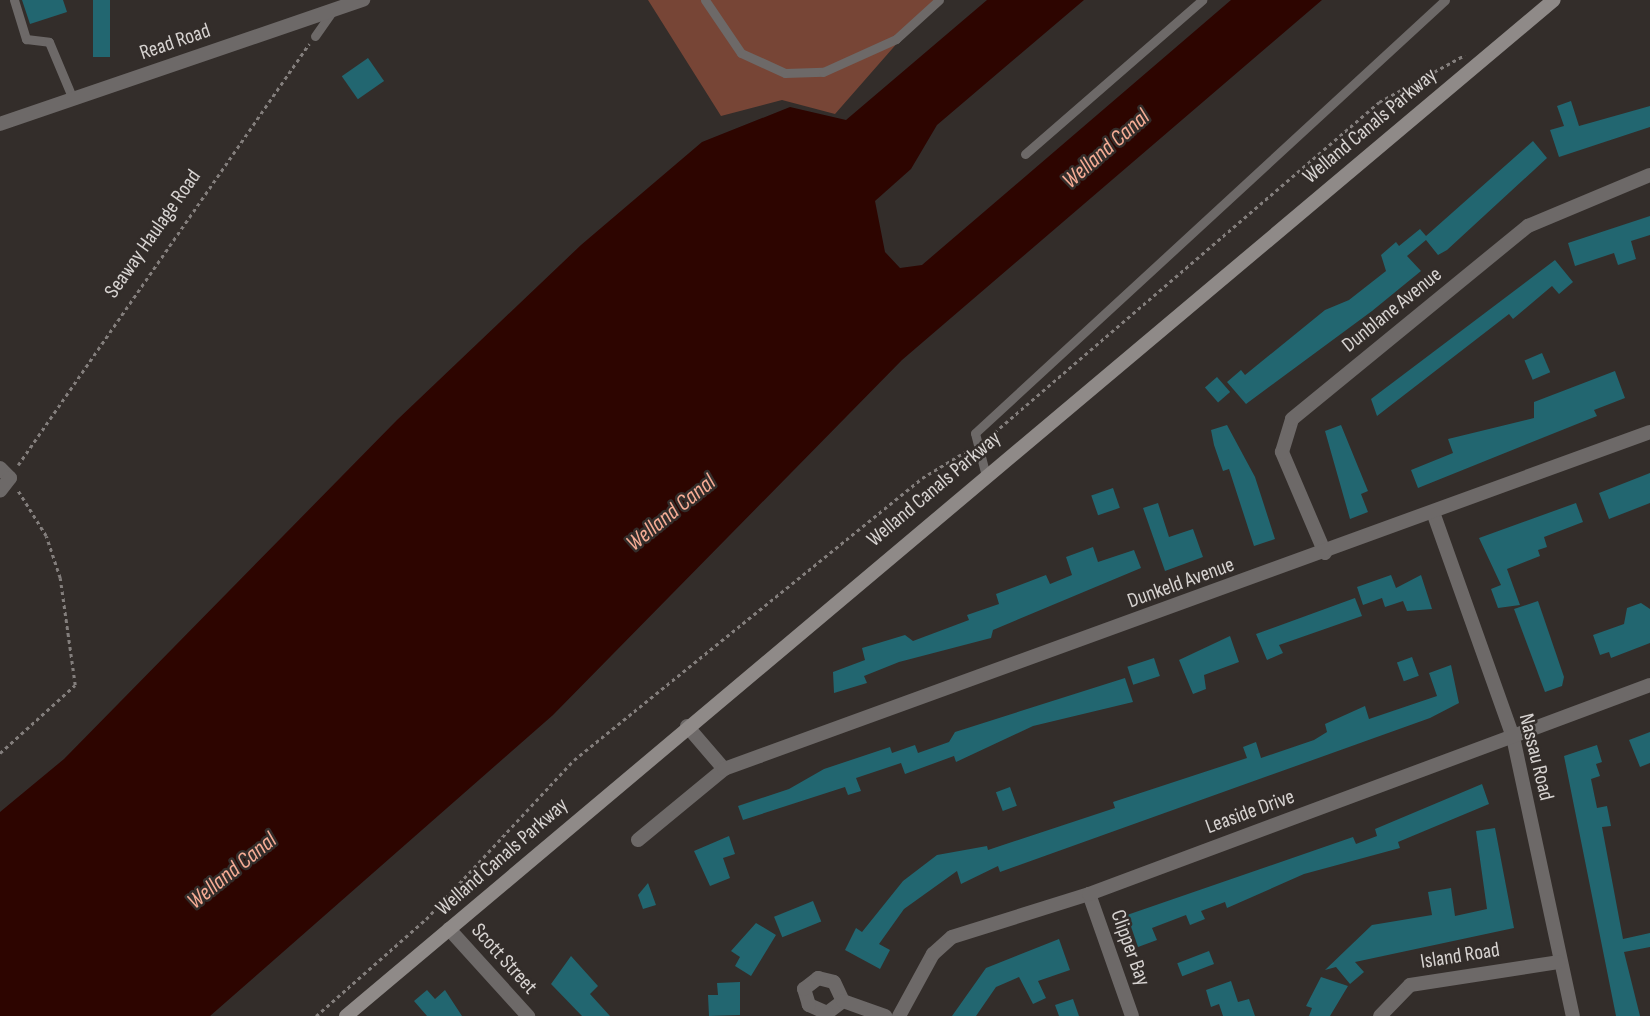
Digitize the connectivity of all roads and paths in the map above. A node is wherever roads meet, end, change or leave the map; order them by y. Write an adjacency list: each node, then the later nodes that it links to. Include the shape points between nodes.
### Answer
1 (14, 0): 11 (lane, via 26,39 49,42)
2 (363, 0): 8 (street, Read Road)
3 (705, 0): 4 (lane, via 741,52 785,73 823,72 896,39)
4 (939, 0)
5 (1202, 0): 13 (lane)
6 (1444, 0): 16 (lane, via 975,433)
7 (1554, 0): 17 (main road, Welland Canals Parkway)
8 (337, 5): 9 (lane); 11 (street, Read Road)
9 (315, 36): 18 (path, Seaway Haulage Road)
10 (1474, 50): 16 (path, via 1379,102)
11 (74, 99): 12 (street, Read Road)
12 (0, 124)
13 (1025, 154)
14 (1650, 175): 21 (street, Dunblane Avenue, via 1528,226 1292,419 1283,452)
15 (1650, 432): 20 (street, Dunkeld Avenue)
16 (978, 444): 17 (lane); 32 (path, via 922,478 575,760 426,919)
17 (985, 472): 23 (main road, Welland Canals Parkway)
18 (5, 473): 19 (street); 25 (path, via 46,536 57,568 75,685)
19 (0, 491)
20 (1434, 515): 21 (street, Dunkeld Avenue); 24 (street, Nassau Road)
21 (1325, 553): 26 (street, Dunkeld Avenue)
22 (1650, 685): 24 (street, Leaside Drive)
23 (687, 726): 26 (street); 29 (main road, Welland Canals Parkway)
24 (1513, 737): 28 (street, Leaside Drive); 30 (street, Nassau Road)
25 (0, 753)
26 (724, 769): 27 (street, Dunkeld Avenue)
27 (638, 840)
28 (1089, 894): 36 (street, Leaside Drive, via 952,937 933,954); 37 (street, Clipper Bay)
29 (449, 929): 33 (main road, Welland Canals Parkway); 34 (street, Scott Street)
30 (1558, 962): 38 (street, Island Road, via 1410,985); 39 (street, Nassau Road)
31 (843, 1001): 35 (street)
32 (316, 1016)
33 (346, 1016)
34 (528, 1016)
35 (886, 1016)
36 (899, 1016)
37 (1132, 1016)
38 (1380, 1016)
39 (1573, 1016)

